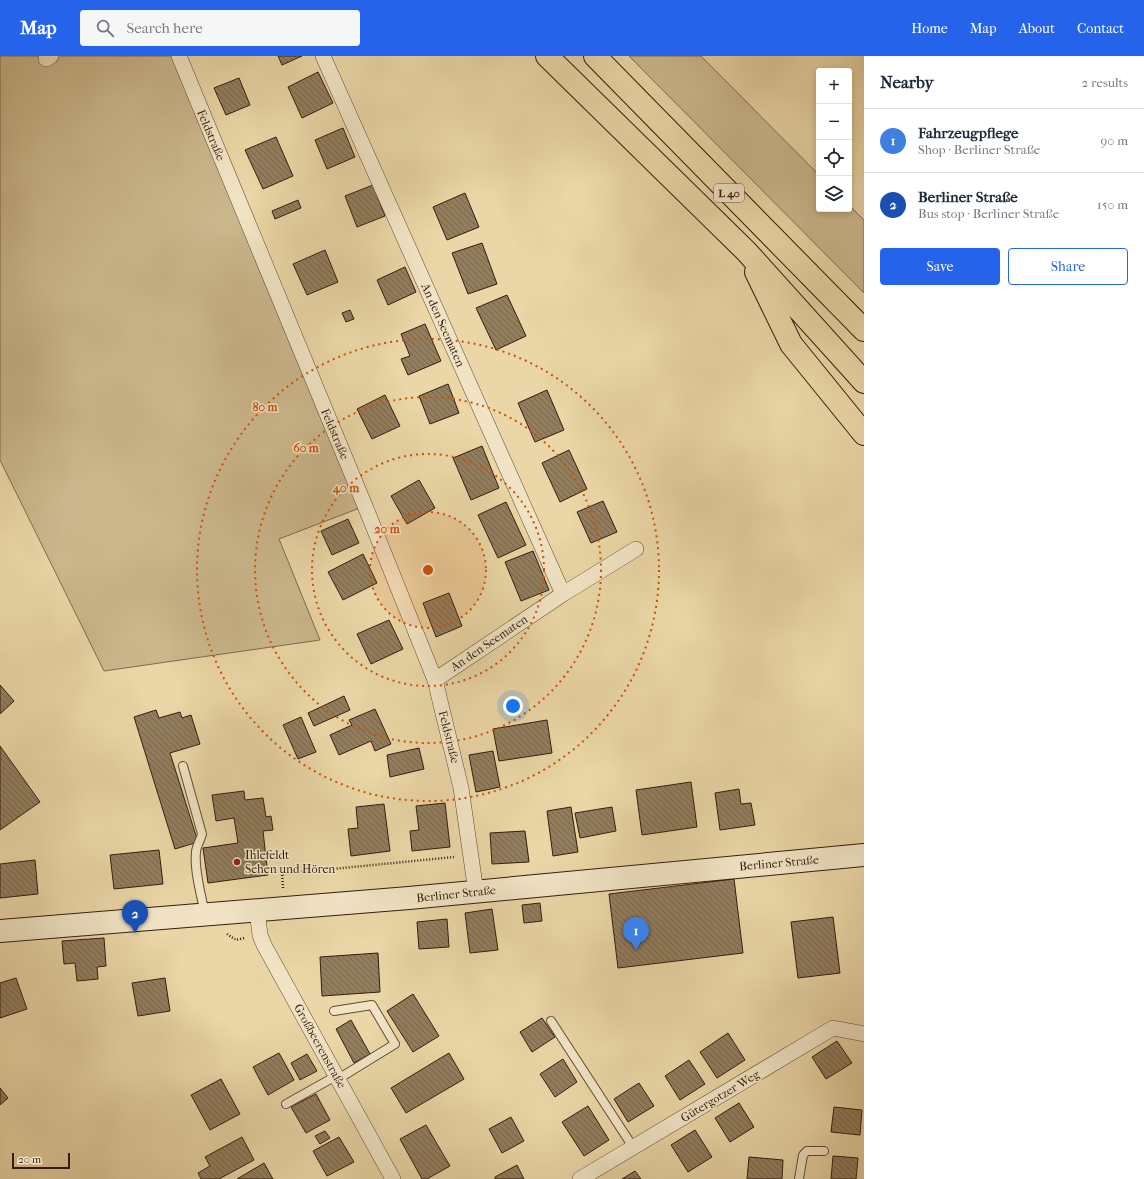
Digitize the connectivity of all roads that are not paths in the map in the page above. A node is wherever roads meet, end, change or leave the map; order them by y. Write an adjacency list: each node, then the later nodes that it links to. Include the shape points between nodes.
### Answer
1 (179, 56): 11 (street, Feldstraße)
2 (323, 56): 10 (street, An den Seematen)
3 (547, 56): 5 (highway, L 40)
4 (595, 56): 6 (highway, L 40)
5 (746, 251): 7 (highway, L 40); 8 (highway, via 791,344)
6 (864, 330)
7 (864, 382)
8 (864, 434)
9 (636, 549): 10 (street, An den Seematen)
10 (563, 594): 11 (street, An den Seematen)
11 (435, 680): 14 (street, Feldstraße, via 462,788)
12 (183, 766): 16 (lane, via 202,834 196,850 198,879)
13 (864, 855): 14 (main road, Berliner Straße)
14 (476, 892): 15 (main road, Berliner Straße)
15 (257, 910): 16 (main road, Berliner Straße); 21 (street, Großbeerenstraße, via 264,945)
16 (205, 914): 17 (main road, Berliner Straße)
17 (0, 930)
18 (334, 1011): 21 (lane, via 372,1005 396,1044)
19 (551, 1021): 23 (lane)
20 (864, 1034): 23 (street, Gütergotzer Weg, via 833,1028)
21 (337, 1078): 22 (lane); 25 (street, Großbeerenstraße)
22 (286, 1104)
23 (633, 1147): 26 (street, Gütergotzer Weg)
24 (824, 1151): 27 (lane, via 807,1151 803,1155)
25 (393, 1179)
26 (580, 1179)
27 (799, 1179)

